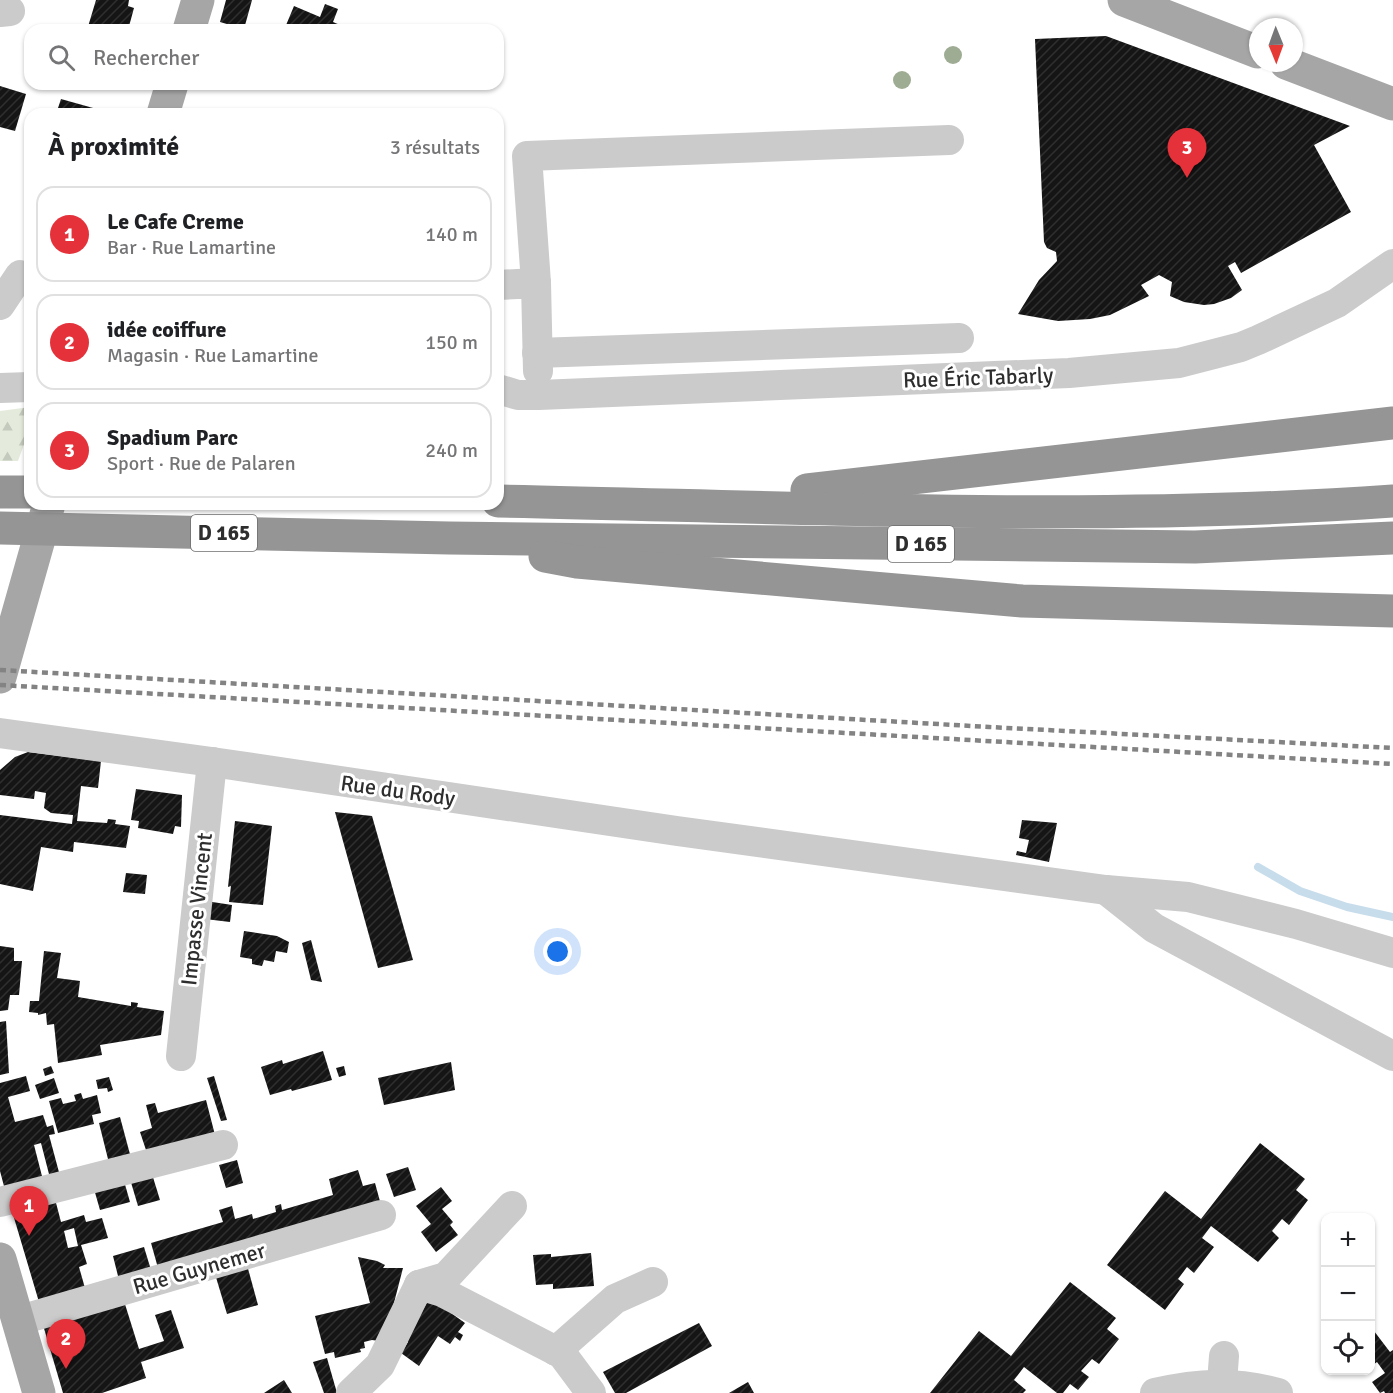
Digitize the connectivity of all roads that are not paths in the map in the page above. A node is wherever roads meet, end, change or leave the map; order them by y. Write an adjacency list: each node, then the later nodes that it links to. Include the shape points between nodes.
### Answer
1 (198, 0): 3 (main road)
2 (1124, 0): 4 (main road)
3 (191, 24)
4 (1249, 49)
5 (1303, 70): 7 (main road)
6 (170, 90): 8 (main road)
7 (1393, 104)
8 (165, 108)
9 (949, 140): 12 (street, via 527,156)
10 (1393, 264): 19 (street, Rue Éric Tabarly, via 1337,303 1241,347 1179,363 1069,373)
11 (24, 276): 14 (street, via 20,275)
12 (536, 283): 13 (street); 18 (street)
13 (504, 285)
14 (0, 305)
15 (959, 338): 16 (street)
16 (890, 340): 17 (street); 19 (street)
17 (746, 345): 18 (street); 20 (street)
18 (537, 353): 24 (street)
19 (892, 380): 20 (street, Rue Éric Tabarly)
20 (748, 386): 24 (street, Rue Éric Tabarly)
21 (24, 387): 22 (street)
22 (0, 388)
23 (504, 391): 24 (street, Rue Éric Tabarly)
24 (539, 395)
25 (1393, 423): 30 (highway)
26 (0, 492): 27 (highway)
27 (24, 492)
28 (504, 501): 30 (highway, D 165)
29 (1393, 501): 30 (highway, D 165, via 1196,511)
30 (677, 505)
31 (47, 510): 36 (main road)
32 (0, 528): 33 (highway, D 165)
33 (449, 538): 34 (highway, D 165, via 1183,547); 35 (highway, via 577,562 1022,602)
34 (1393, 538)
35 (1393, 611)
36 (0, 677)
37 (0, 733): 38 (street, Rue du Rody)
38 (212, 762): 39 (street, Rue du Rody); 41 (street, Impasse Vincent)
39 (1106, 890): 40 (street, Rue du Rody, via 1188,897); 42 (street, via 1154,928)
40 (1393, 953)
41 (181, 1056)
42 (1393, 1056)
43 (223, 1144): 44 (street)
44 (0, 1202)
45 (512, 1206): 49 (street, via 446,1277)
46 (381, 1215): 50 (street, Rue Guynemer)
47 (0, 1259): 50 (main road)
48 (653, 1281): 51 (street, via 615,1299)
49 (419, 1285): 51 (street, via 442,1292); 53 (street, via 380,1365)
50 (17, 1321): 52 (main road)
51 (556, 1351): 54 (street)
52 (39, 1393)
53 (351, 1393)
54 (591, 1393)
55 (1155, 1393): 56 (street, via 1187,1386 1223,1369)
56 (1278, 1393)

